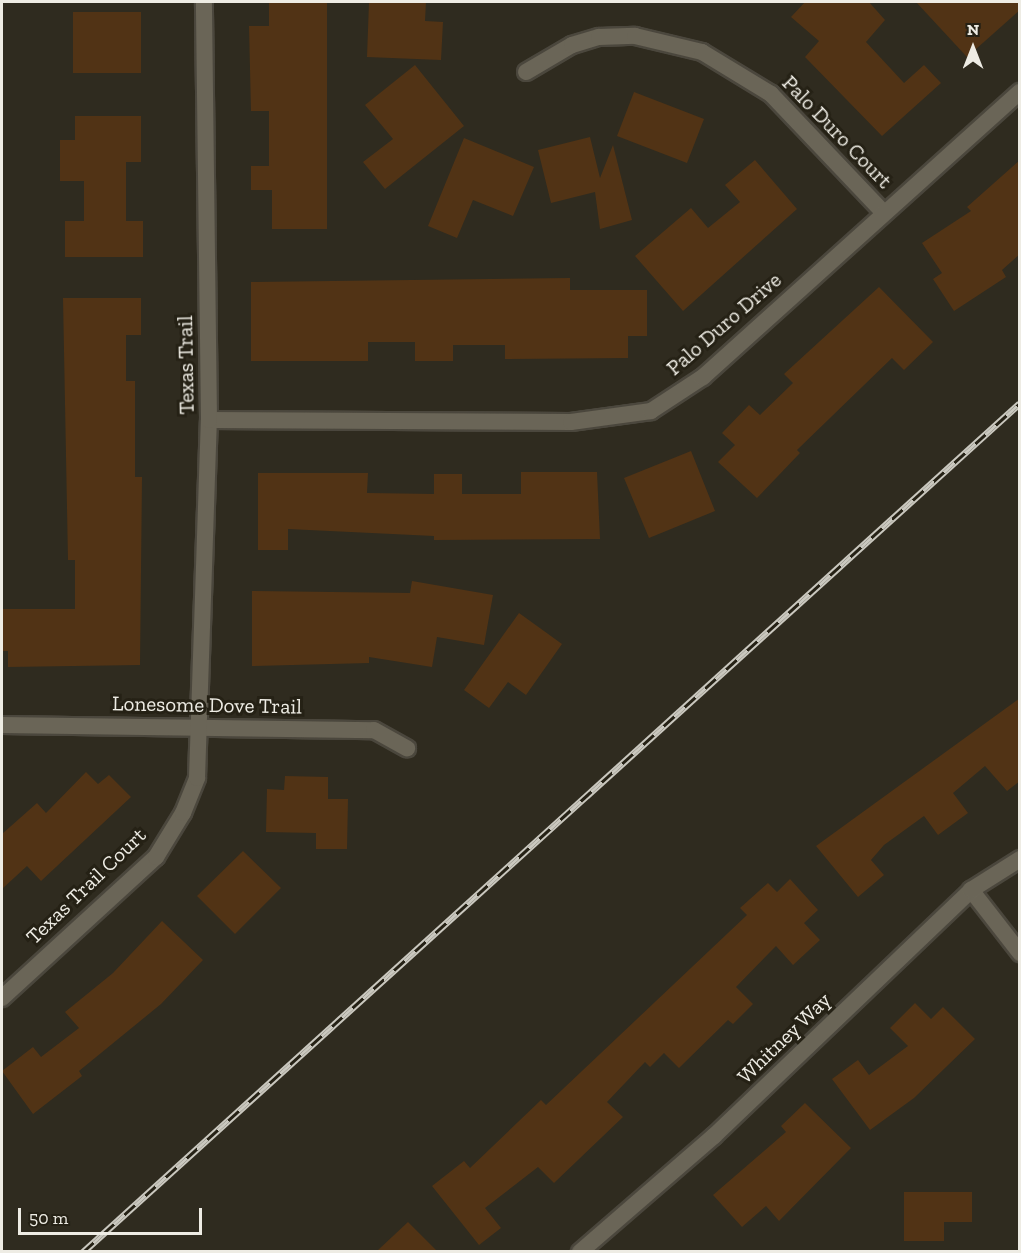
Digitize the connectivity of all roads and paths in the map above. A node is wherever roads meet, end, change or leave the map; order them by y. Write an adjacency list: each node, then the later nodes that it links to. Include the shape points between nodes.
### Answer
1 (204, 2): 5 (street, Texas Trail)
2 (526, 72): 4 (street, Palo Duro Court, via 572,45 599,37 635,36 702,52 740,71 771,94)
3 (1020, 92): 4 (street, Palo Duro Drive)
4 (883, 212): 5 (street, Palo Duro Drive, via 703,377 651,411 572,422)
5 (209, 420): 7 (street, Texas Trail)
6 (2, 725): 7 (street, Lonesome Dove Trail)
7 (195, 727): 8 (street, Lonesome Dove Trail, via 374,730); 12 (street, Texas Trail Court, via 196,778 183,813 156,857)
8 (407, 748)
9 (1020, 859): 10 (street, Whitney Way)
10 (971, 890): 11 (street); 13 (street, Whitney Way, via 714,1136)
11 (1020, 953)
12 (2, 998)
13 (580, 1251)

